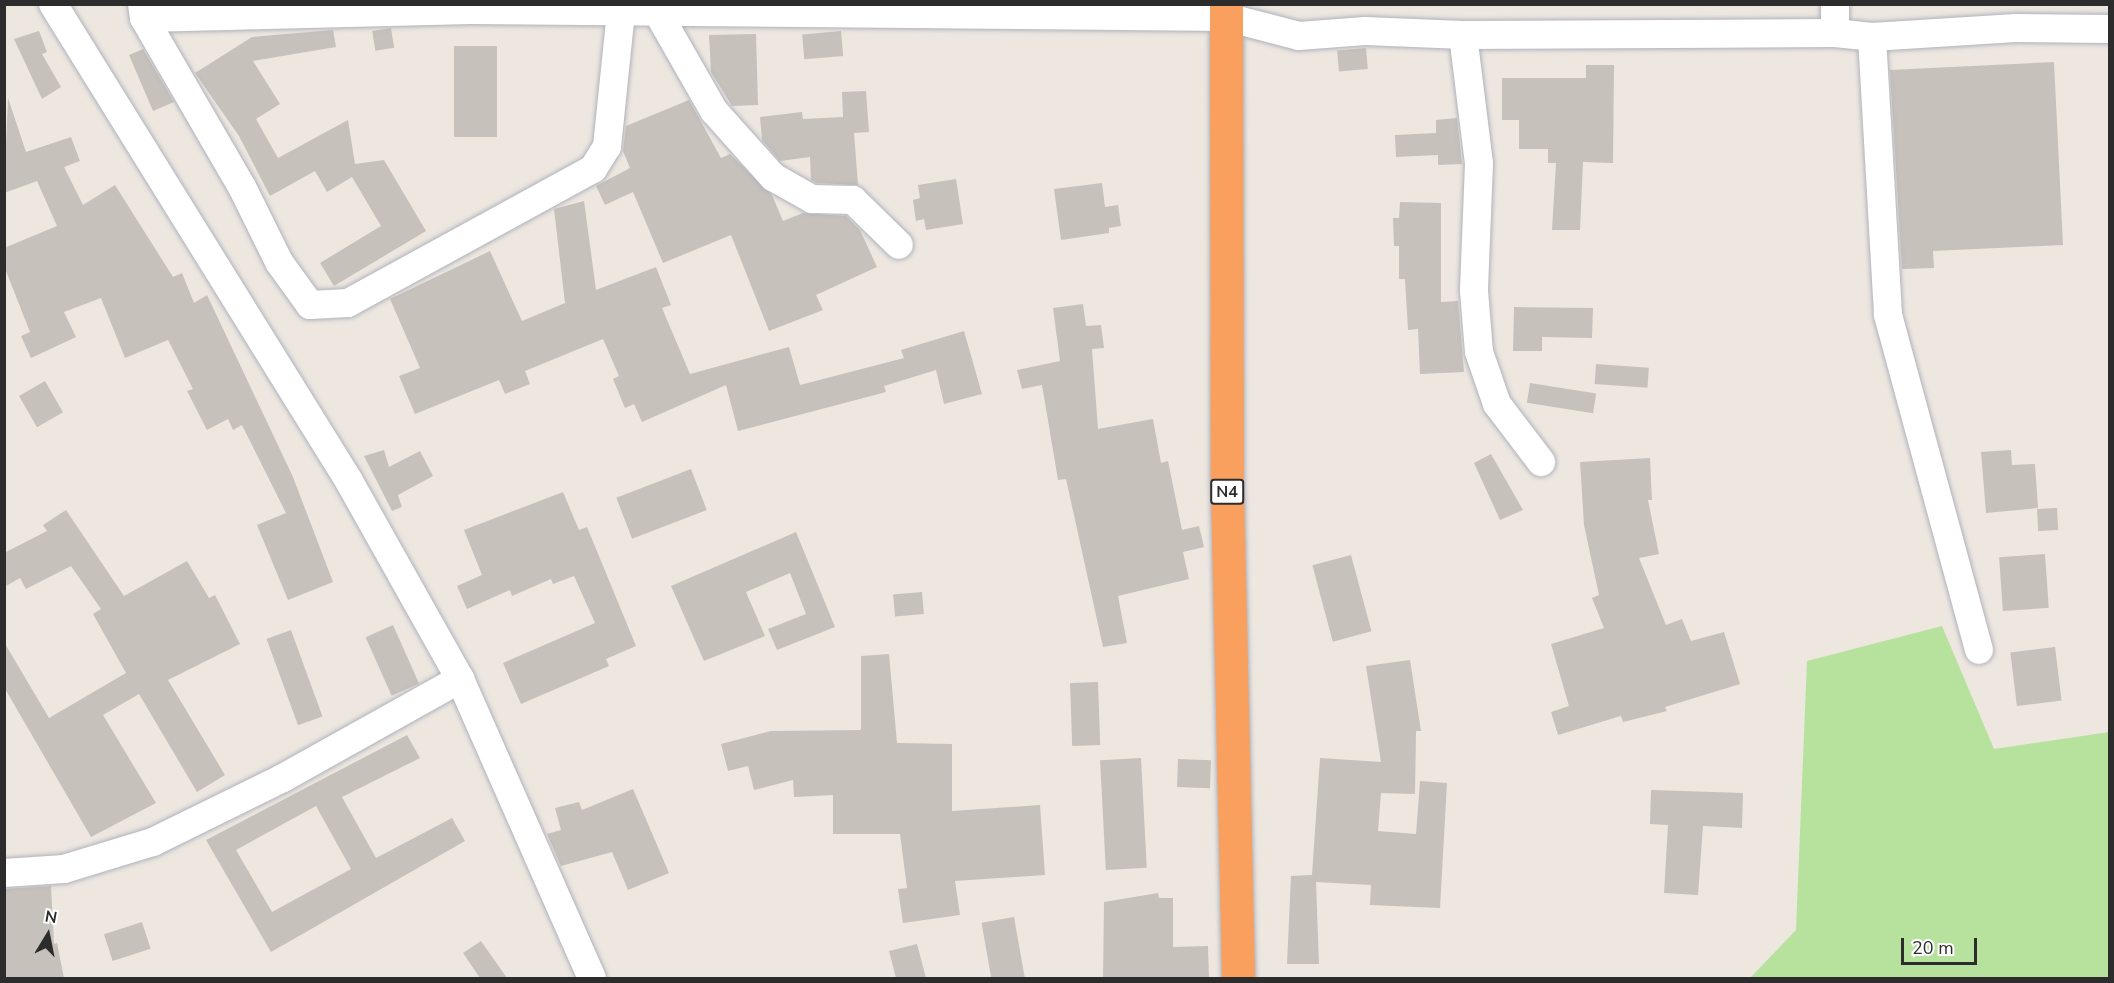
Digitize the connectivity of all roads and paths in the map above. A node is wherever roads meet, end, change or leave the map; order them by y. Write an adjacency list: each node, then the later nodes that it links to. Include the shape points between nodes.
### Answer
1 (53, 4): 15 (street, via 350,481)
2 (1835, 4): 9 (street)
3 (471, 7): 4 (street); 6 (street)
4 (143, 11): 6 (street, via 242,187 279,262 310,305 348,303 593,169 607,147)
5 (1226, 11): 7 (street); 10 (street, via 1299,36 1365,31); 18 (highway, N4, via 1227,490)
6 (621, 12): 7 (street)
7 (658, 13): 12 (street, via 714,111 773,177 813,199 853,200)
8 (2109, 29): 11 (street, via 2016,28)
9 (1836, 33): 10 (street); 11 (street)
10 (1462, 35): 13 (street, via 1479,164 1474,291 1479,352 1497,404)
11 (1872, 37): 14 (street, via 1888,315)
12 (899, 245)
13 (1541, 462)
14 (1979, 650)
15 (460, 679): 16 (street, via 283,778 153,842 64,869); 17 (street)
16 (4, 873)
17 (592, 978)
18 (1238, 978)

